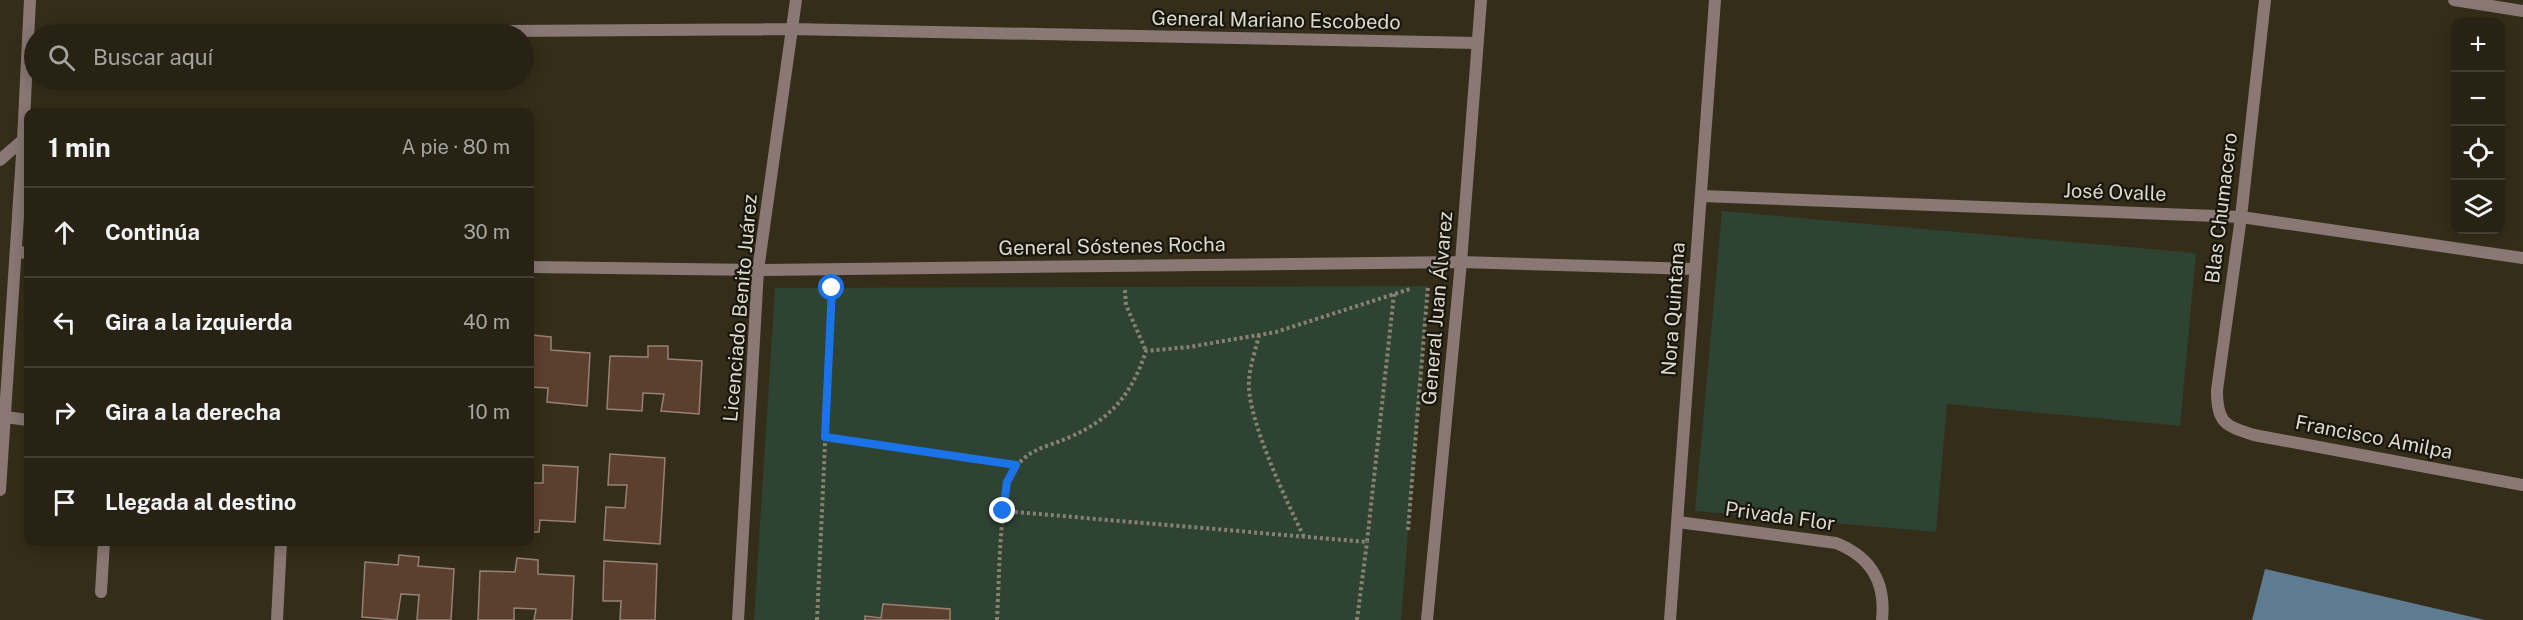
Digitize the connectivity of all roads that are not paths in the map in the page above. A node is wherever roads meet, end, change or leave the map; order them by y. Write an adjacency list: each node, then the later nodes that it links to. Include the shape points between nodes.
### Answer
1 (30, 0): 8 (street)
2 (796, 0): 9 (street, Licenciado Benito Juárez)
3 (1481, 0): 11 (street, General Juan Álvarez)
4 (1715, 0): 17 (street, Nora Quintana)
5 (2265, 0): 18 (street, Blas Chumacero)
6 (2454, 0): 7 (street)
7 (2523, 11)
8 (31, 24)
9 (791, 29): 10 (street, General Mariano Escobedo); 11 (street, General Mariano Escobedo); 24 (street, Licenciado Benito Juárez)
10 (534, 31)
11 (1478, 43): 21 (street, General Juan Álvarez)
12 (27, 90): 13 (street)
13 (25, 108)
14 (24, 127): 15 (street)
15 (23, 140): 16 (street); 19 (street)
16 (0, 160)
17 (1702, 196): 18 (street, José Ovalle); 23 (street, Nora Quintana)
18 (2241, 217): 20 (street, José Ovalle); 27 (street, Blas Chumacero, via 2217,390)
19 (22, 252): 25 (street)
20 (2523, 258)
21 (1461, 262): 23 (street, General Sóstenes Rocha); 24 (street, General Sóstenes Rocha); 36 (street, General Juan Álvarez)
22 (534, 267): 24 (street, General Sóstenes Rocha)
23 (1695, 269): 30 (street, Nora Quintana)
24 (758, 270): 35 (street, Licenciado Benito Juárez)
25 (5, 417): 26 (street); 29 (street)
26 (24, 419)
27 (2220, 419): 28 (street, Francisco Amilpa, via 2232,428 2254,435)
28 (2523, 485)
29 (0, 490)
30 (1678, 522): 37 (street, Nora Quintana); 38 (street, Privada Flor, via 1836,543 1854,550 1870,565 1881,590)
31 (104, 546): 33 (street)
32 (281, 546): 34 (street)
33 (101, 592)
34 (277, 620)
35 (738, 620)
36 (1427, 620)
37 (1670, 620)
38 (1882, 620)

